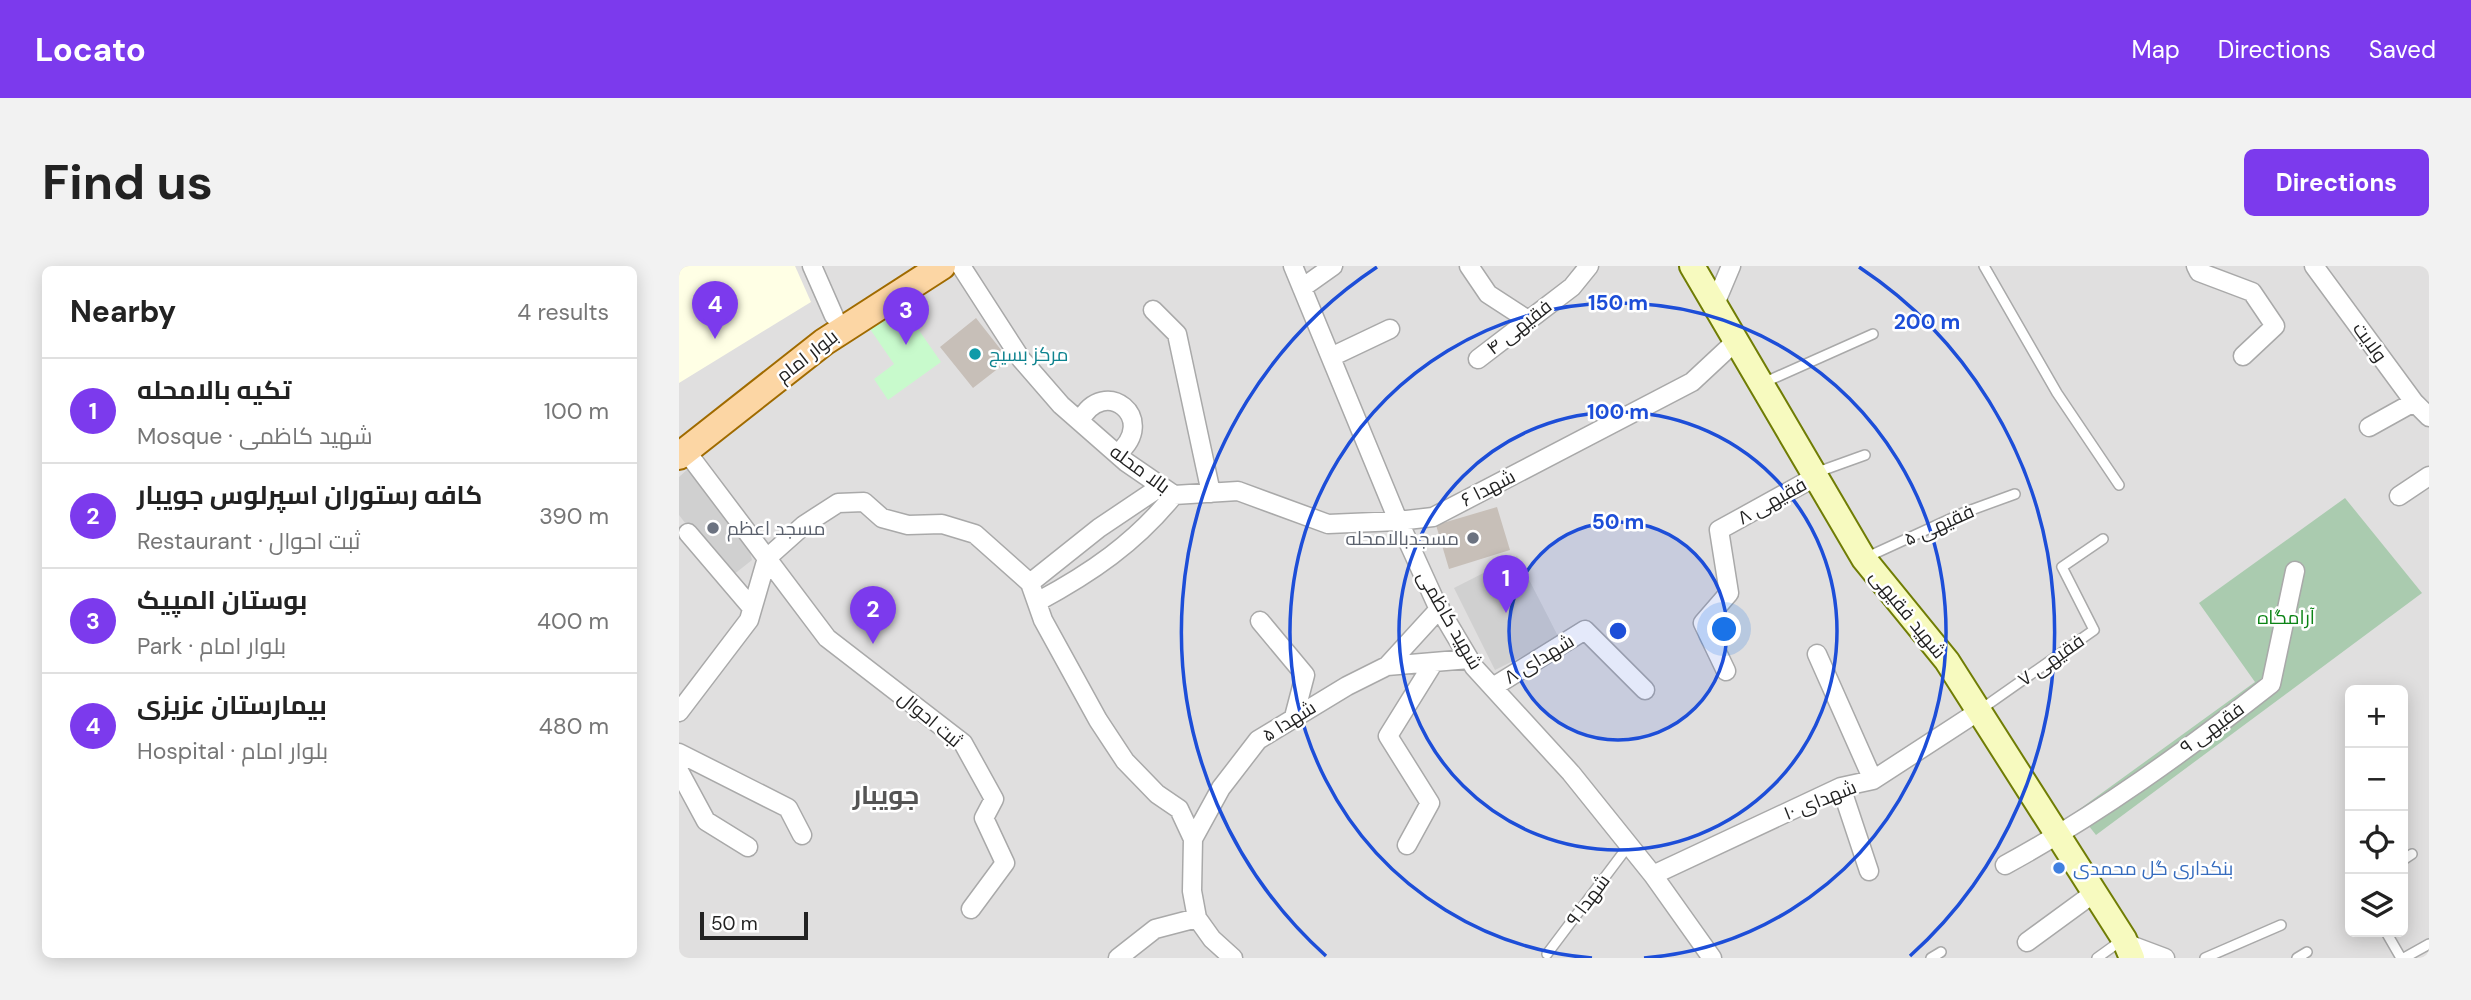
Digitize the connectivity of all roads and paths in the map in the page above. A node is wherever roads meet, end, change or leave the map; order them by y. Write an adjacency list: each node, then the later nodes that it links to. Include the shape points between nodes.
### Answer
1 (812, 266): 18 (street)
2 (910, 266): 18 (main road, بلوار امام)
3 (942, 266): 18 (main road, بلوار امام)
4 (961, 266): 28 (street, بالا محله, via 1021,359)
5 (1293, 266): 14 (street, شهید کاظمی)
6 (1333, 266): 14 (street)
7 (1469, 266): 17 (street, via 1487,294)
8 (1589, 266): 17 (street, فقیهی ۴, via 1571,287)
9 (1692, 266): 15 (main road, شهید فقیهی)
10 (1731, 266): 15 (street)
11 (1984, 266): 35 (lane, via 2057,393)
12 (2196, 266): 23 (street, via 2200,272 2252,292 2276,326)
13 (2314, 266): 26 (street, ولایت)
14 (1302, 288): 22 (street, شهید کاظمی)
15 (1715, 304): 21 (main road, شهید فقیهی)
16 (1153, 310): 37 (street, via 1177,334)
17 (1528, 320): 24 (street, فقیهی ۴)
18 (838, 322): 30 (main road, بلوار امام)
19 (1390, 329): 22 (street)
20 (1873, 334): 25 (lane)
21 (1737, 341): 25 (main road, شهید فقیهی); 40 (street, شهدا ۶, via 1692,382 1433,517)
22 (1331, 356): 40 (street, شهید کاظمی)
23 (2243, 356)
24 (1478, 359)
25 (1761, 383): 33 (main road, شهید فقیهی)
26 (2414, 402): 27 (street, ولایت); 29 (street)
27 (2429, 416)
28 (1080, 421): 31 (street, بالا محله); 31 (street, via 1088,407 1099,401 1123,406 1132,415 1134,429)
29 (2369, 427)
30 (681, 448): 43 (street)
31 (1117, 454): 36 (street, بالا محله)
32 (1865, 455): 33 (lane)
33 (1815, 475): 44 (main road, شهید فقیهی); 55 (street, فقیهی ۸, via 1719,530 1729,593 1703,623)
34 (2429, 476): 39 (street)
35 (2119, 485)
36 (1167, 491): 37 (street, بالا محله); 46 (street, via 1069,551); 47 (street, via 1134,539 1083,577)
37 (1211, 493): 40 (street, بالا محله, via 1238,491 1328,524)
38 (2015, 494): 44 (lane, فقیهی ۵)
39 (2399, 496)
40 (1398, 521): 49 (street, شهید کاظمی)
41 (688, 533): 48 (street)
42 (2102, 539): 58 (lane, فقیهی ۷, via 2062,567 2094,630)
43 (767, 558): 46 (street, via 838,503 864,502 882,518 908,525 942,524 975,534); 48 (street); 77 (street, ثبت احوال, via 827,638 963,744 994,799 984,818 1005,863)
44 (1864, 559): 58 (main road, شهید فقیهی, via 1947,661)
45 (2295, 571): 66 (street, فقیهی ۹, via 2271,684 2217,727)
46 (1030, 583): 47 (street)
47 (1037, 602): 67 (street, via 1098,720 1125,761 1179,809)
48 (752, 608): 59 (street, via 749,620)
49 (1440, 608): 52 (street, شهید کاظمی); 54 (street, شهدا ۵)
50 (1260, 621): 60 (street, via 1305,675)
51 (1817, 654): 63 (street)
52 (1469, 659): 53 (street, شهدا ۵); 56 (street, شهید کاظمی)
53 (1434, 662): 54 (street, شهدا ۵); 68 (street, via 1388,736 1430,803)
54 (1387, 666): 60 (street, شهدا ۵)
55 (1725, 671)
56 (1493, 687): 57 (street, شهدای ۸, via 1585,631); 69 (street, شهید کاظمی)
57 (1645, 690)
58 (1979, 711): 63 (street, شهدای ۱۰); 66 (main road, شهید فقیهی)
59 (679, 712)
60 (1294, 717): 67 (street, شهدا ۵, via 1258,740 1221,788)
61 (679, 753): 65 (street, via 788,808)
62 (679, 771): 70 (street, via 706,821)
63 (1873, 780): 64 (street, شهدای ۱۰)
64 (1841, 787): 74 (street); 75 (street, شهدای ۱۰)
65 (802, 835)
66 (2058, 836): 73 (street, فقیهی ۹); 76 (main road, شهید فقیهی)
67 (1193, 839): 78 (street, via 1192,891)
68 (1407, 845)
69 (1629, 845): 75 (street, شهید کاظمی); 86 (lane, شهدا ۹)
70 (748, 846)
71 (2412, 854): 72 (lane)
72 (2408, 857)
73 (2005, 865)
74 (1870, 871)
75 (1653, 875): 89 (street, شهید کاظمی)
76 (2094, 893): 81 (street); 83 (main road, شهید فقیهی)
77 (971, 909)
78 (1197, 918): 87 (street, via 1155,929); 88 (street)
79 (2281, 925): 93 (lane)
80 (2389, 937): 95 (lane)
81 (2027, 942)
82 (2429, 944): 95 (lane)
83 (2127, 947): 91 (lane); 92 (street)
84 (1941, 952): 90 (lane)
85 (2307, 952): 94 (lane)
86 (1548, 954)
87 (1118, 958)
88 (1233, 958)
89 (1712, 958)
90 (1931, 958)
91 (2097, 958)
92 (2165, 958)
93 (2206, 958)
94 (2297, 958)
95 (2402, 958)

